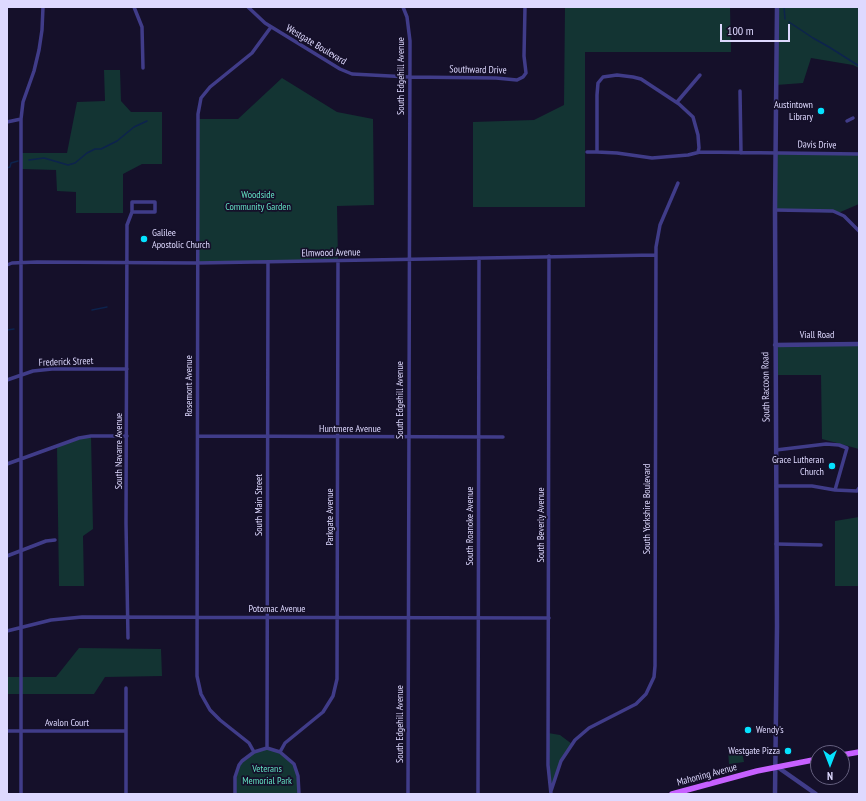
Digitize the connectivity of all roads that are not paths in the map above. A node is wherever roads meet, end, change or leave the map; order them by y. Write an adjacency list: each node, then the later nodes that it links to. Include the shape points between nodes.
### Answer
1 (43, 7): 14 (street, via 39,50 23,102)
2 (134, 7): 8 (street, via 142,27)
3 (248, 7): 7 (street, Westgate Boulevard)
4 (403, 7): 10 (street, South Edgehill Avenue, via 410,35)
5 (525, 7): 10 (street, Southward Drive, via 526,69 520,79)
6 (777, 7): 21 (street, South Raccoon Road)
7 (271, 27): 10 (street, Westgate Boulevard, via 350,74); 35 (street, Rosemont Avenue, via 252,53 210,87 201,98)
8 (143, 68)
9 (700, 75): 12 (street)
10 (409, 77): 30 (street, South Edgehill Avenue)
11 (740, 90): 20 (street)
12 (677, 102): 18 (street, via 641,79 603,77 598,83 597,95); 19 (street, via 693,117 698,135)
13 (853, 118): 15 (street)
14 (21, 119): 16 (street); 33 (street)
15 (847, 121)
16 (7, 122)
17 (587, 152): 18 (street, Davis Drive)
18 (597, 152): 19 (street, Davis Drive, via 652,158)
19 (698, 152): 20 (street, Davis Drive)
20 (741, 153): 21 (street, Davis Drive)
21 (775, 153): 22 (street, Davis Drive); 24 (street, South Raccoon Road)
22 (859, 154)
23 (678, 183): 27 (street, South Yorkshire Boulevard, via 660,225)
24 (775, 210): 26 (street, via 833,211 844,216); 38 (street, South Raccoon Road)
25 (132, 212): 25 (street, via 132,202 155,202 155,212); 34 (street, South Navarre Avenue, via 126,225)
26 (859, 231)
27 (656, 255): 28 (street, Elmwood Avenue); 79 (street, South Yorkshire Boulevard, via 654,674 648,691 636,704 589,728 575,740 561,761)
28 (549, 256): 29 (street, Elmwood Avenue); 66 (street, South Beverly Avenue)
29 (479, 258): 30 (street, Elmwood Avenue); 45 (street, South Roanoke Avenue)
30 (408, 259): 31 (street, Elmwood Avenue); 44 (street, South Edgehill Avenue)
31 (338, 261): 32 (street, Elmwood Avenue); 47 (street, Parkgate Avenue)
32 (268, 262): 35 (street, Elmwood Avenue); 46 (street, South Main Street)
33 (22, 263): 34 (street, Elmwood Avenue); 36 (street, Elmwood Avenue); 40 (street)
34 (127, 263): 35 (street, Elmwood Avenue); 39 (street, South Navarre Avenue)
35 (197, 263): 43 (street, Rosemont Avenue)
36 (7, 265)
37 (859, 344): 38 (street, Viall Road)
38 (775, 345): 49 (street, South Raccoon Road)
39 (127, 369): 40 (street, Frederick Street, via 52,369); 42 (street, South Navarre Avenue)
40 (21, 375): 41 (street, Frederick Street); 50 (street)
41 (7, 380)
42 (127, 436): 50 (street, via 79,438); 60 (street, South Navarre Avenue)
43 (198, 436): 46 (street, Huntmere Avenue); 61 (street, Rosemont Avenue)
44 (408, 436): 45 (street, Huntmere Avenue); 47 (street, Huntmere Avenue); 64 (street, South Edgehill Avenue)
45 (478, 436): 48 (street, Huntmere Avenue); 65 (street, South Roanoke Avenue)
46 (268, 437): 47 (street, Huntmere Avenue); 62 (street, South Main Street)
47 (338, 437): 63 (street, Parkgate Avenue)
48 (503, 437)
49 (776, 450): 52 (street, South Raccoon Road); 54 (street, via 826,444 847,448)
50 (21, 460): 51 (street); 58 (street)
51 (7, 464)
52 (776, 486): 54 (street, via 812,486); 56 (street, South Raccoon Road)
53 (859, 488): 54 (street, via 857,491)
54 (835, 490)
55 (55, 540): 58 (street)
56 (776, 544): 57 (street); 78 (street, South Raccoon Road)
57 (821, 545)
58 (21, 550): 59 (street); 67 (street)
59 (7, 556)
60 (127, 617): 61 (street, Potomac Avenue); 67 (street, Potomac Avenue, via 64,618); 69 (street, South Navarre Avenue)
61 (197, 617): 62 (street, Potomac Avenue); 75 (street, Rosemont Avenue, via 197,676 201,694 214,715 249,743)
62 (267, 617): 63 (street, Potomac Avenue); 74 (street, South Main Street)
63 (338, 617): 64 (street, Potomac Avenue); 76 (street, Parkgate Avenue, via 337,679 333,696 323,712 286,743)
64 (408, 618): 65 (street, Potomac Avenue); 84 (street, South Edgehill Avenue)
65 (478, 618): 66 (street, Potomac Avenue); 85 (street, South Roanoke Avenue)
66 (549, 618): 79 (street, South Beverly Avenue, via 548,765)
67 (21, 628): 68 (street, Potomac Avenue); 72 (street)
68 (7, 632)
69 (128, 638)
70 (126, 688): 73 (street)
71 (7, 731): 72 (street, Avalon Court)
72 (21, 731): 73 (street, Avalon Court); 80 (street)
73 (126, 731): 81 (street)
74 (267, 748): 75 (street); 76 (street)
75 (254, 752): 82 (street, via 239,765 235,777)
76 (280, 752): 83 (street, via 295,766)
77 (810, 760): 78 (main road, Mahoning Avenue)
78 (776, 766): 86 (main road, Mahoning Avenue); 87 (street, South Raccoon Road); 88 (street)
79 (551, 793)
80 (21, 794)
81 (126, 794)
82 (235, 794)
83 (299, 794)
84 (408, 794)
85 (478, 794)
86 (672, 794)
87 (775, 794)
88 (816, 794)

